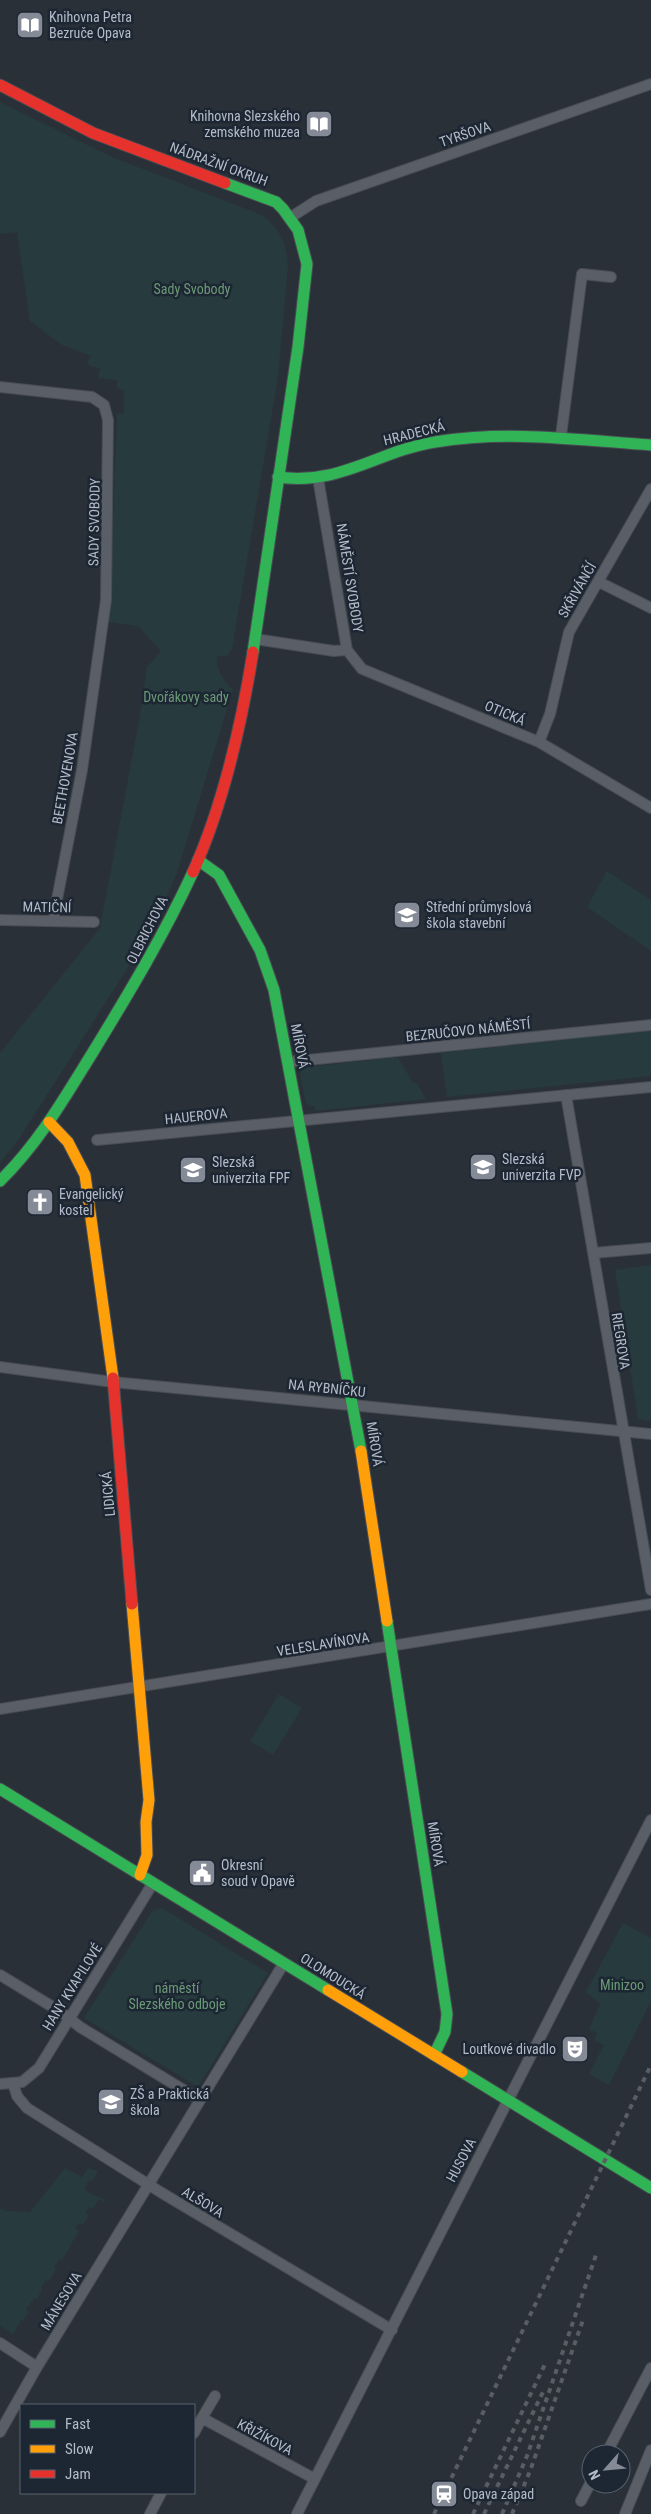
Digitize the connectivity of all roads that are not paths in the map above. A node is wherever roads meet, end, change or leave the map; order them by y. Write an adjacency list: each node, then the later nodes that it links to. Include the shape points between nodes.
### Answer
1 (651, 84): 3 (street, TYRŠOVA, via 316,201)
2 (0, 85): 3 (main road, NÁDRAŽNÍ OKRUH, via 103,137 276,202)
3 (290, 217): 8 (main road, NÁDRAŽNÍ OKRUH, via 301,236 307,264)
4 (611, 277): 6 (street, via 582,274)
5 (0, 387): 14 (street, SADY SVOBODY, via 92,397 104,405 108,420 108,541 106,600)
6 (561, 436): 7 (main road, HRADECKÁ); 9 (main road, HRADECKÁ, via 513,435 432,442)
7 (651, 445)
8 (278, 477): 9 (main road, HRADECKÁ); 13 (main road)
9 (318, 478): 15 (street, NÁMĚSTÍ SVOBODY)
10 (651, 489): 11 (street, SKŘIVÁNČÍ)
11 (599, 582): 12 (street); 16 (street, SKŘIVÁNČÍ, via 569,632 550,714)
12 (651, 608)
13 (255, 638): 15 (street, NÁMĚSTÍ SVOBODY, via 334,651); 18 (main road, OLBRICHOVA, via 229,770)
14 (100, 640): 20 (street, BEETHOVENOVA, via 82,770)
15 (347, 650): 16 (street, OTICKÁ, via 362,669)
16 (539, 742): 17 (street, OTICKÁ)
17 (651, 808)
18 (198, 860): 23 (main road, MÍROVÁ, via 219,875 267,965); 27 (main road, OLBRICHOVA, via 139,978)
19 (0, 920): 20 (street, MATIČNÍ)
20 (53, 920): 21 (street, MATIČNÍ)
21 (94, 922)
22 (651, 1024): 23 (street, BEZRUČOVO NÁMĚSTÍ)
23 (288, 1062): 26 (main road, MÍROVÁ)
24 (651, 1086): 25 (street)
25 (566, 1095): 26 (street); 31 (street, RIEGROVA)
26 (299, 1120): 28 (street, HAUEROVA); 34 (main road, MÍROVÁ)
27 (49, 1122): 29 (main road, OLBRICHOVA, via 29,1150); 33 (main road, LIDICKÁ, via 68,1142 85,1175)
28 (97, 1140)
29 (0, 1181)
30 (651, 1248): 31 (street)
31 (593, 1253): 35 (street, RIEGROVA)
32 (0, 1367): 33 (street, NA RYBNÍČKU)
33 (113, 1382): 34 (street, NA RYBNÍČKU); 40 (main road, LIDICKÁ)
34 (354, 1404): 35 (street, NA RYBNÍČKU); 39 (main road, MÍROVÁ)
35 (622, 1431): 36 (street, NA RYBNÍČKU); 37 (street, RIEGROVA)
36 (651, 1434)
37 (651, 1590)
38 (651, 1604): 39 (street, VELESLAVÍNOVA)
39 (391, 1647): 40 (street, VELESLAVÍNOVA); 49 (main road, MÍROVÁ, via 447,2014 445,2032)
40 (140, 1687): 41 (street, VELESLAVÍNOVA); 44 (main road, LIDICKÁ, via 149,1800 147,1855)
41 (0, 1710)
42 (0, 1790): 44 (main road, OLOMOUCKÁ)
43 (651, 1820): 53 (street, HUSOVA)
44 (140, 1875): 45 (main road, OLOMOUCKÁ)
45 (153, 1883): 46 (main road, OLOMOUCKÁ); 48 (street, HANY KVAPILOVÉ)
46 (284, 1963): 49 (main road, OLOMOUCKÁ); 52 (street)
47 (0, 1975): 48 (street)
48 (69, 2018): 50 (street, HANY KVAPILOVÉ, via 34,2074 22,2082); 52 (street)
49 (434, 2056): 53 (main road, OLOMOUCKÁ)
50 (13, 2083): 51 (street, HANY KVAPILOVÉ); 54 (street, ALŠOVA, via 17,2096 27,2108)
51 (0, 2084)
52 (200, 2100): 54 (street)
53 (508, 2101): 55 (main road, OLOMOUCKÁ); 56 (street, HUSOVA)
54 (148, 2185): 56 (street, ALŠOVA); 58 (street, MÁNESOVA)
55 (651, 2188)
56 (392, 2330): 66 (street, HUSOVA)
57 (0, 2343): 58 (street)
58 (37, 2367): 63 (street, MÁNESOVA)
59 (651, 2368): 64 (street)
60 (214, 2396): 61 (street)
61 (202, 2418): 62 (street); 66 (street, KŘIŽÍKOVA)
62 (195, 2431)
63 (0, 2432)
64 (611, 2444)
65 (651, 2450): 72 (street, via 624,2512)
66 (314, 2479): 71 (street, HUSOVA)
67 (161, 2494): 70 (street)
68 (585, 2494): 69 (street)
69 (581, 2502)
70 (150, 2514)
71 (297, 2514)
72 (626, 2514)

